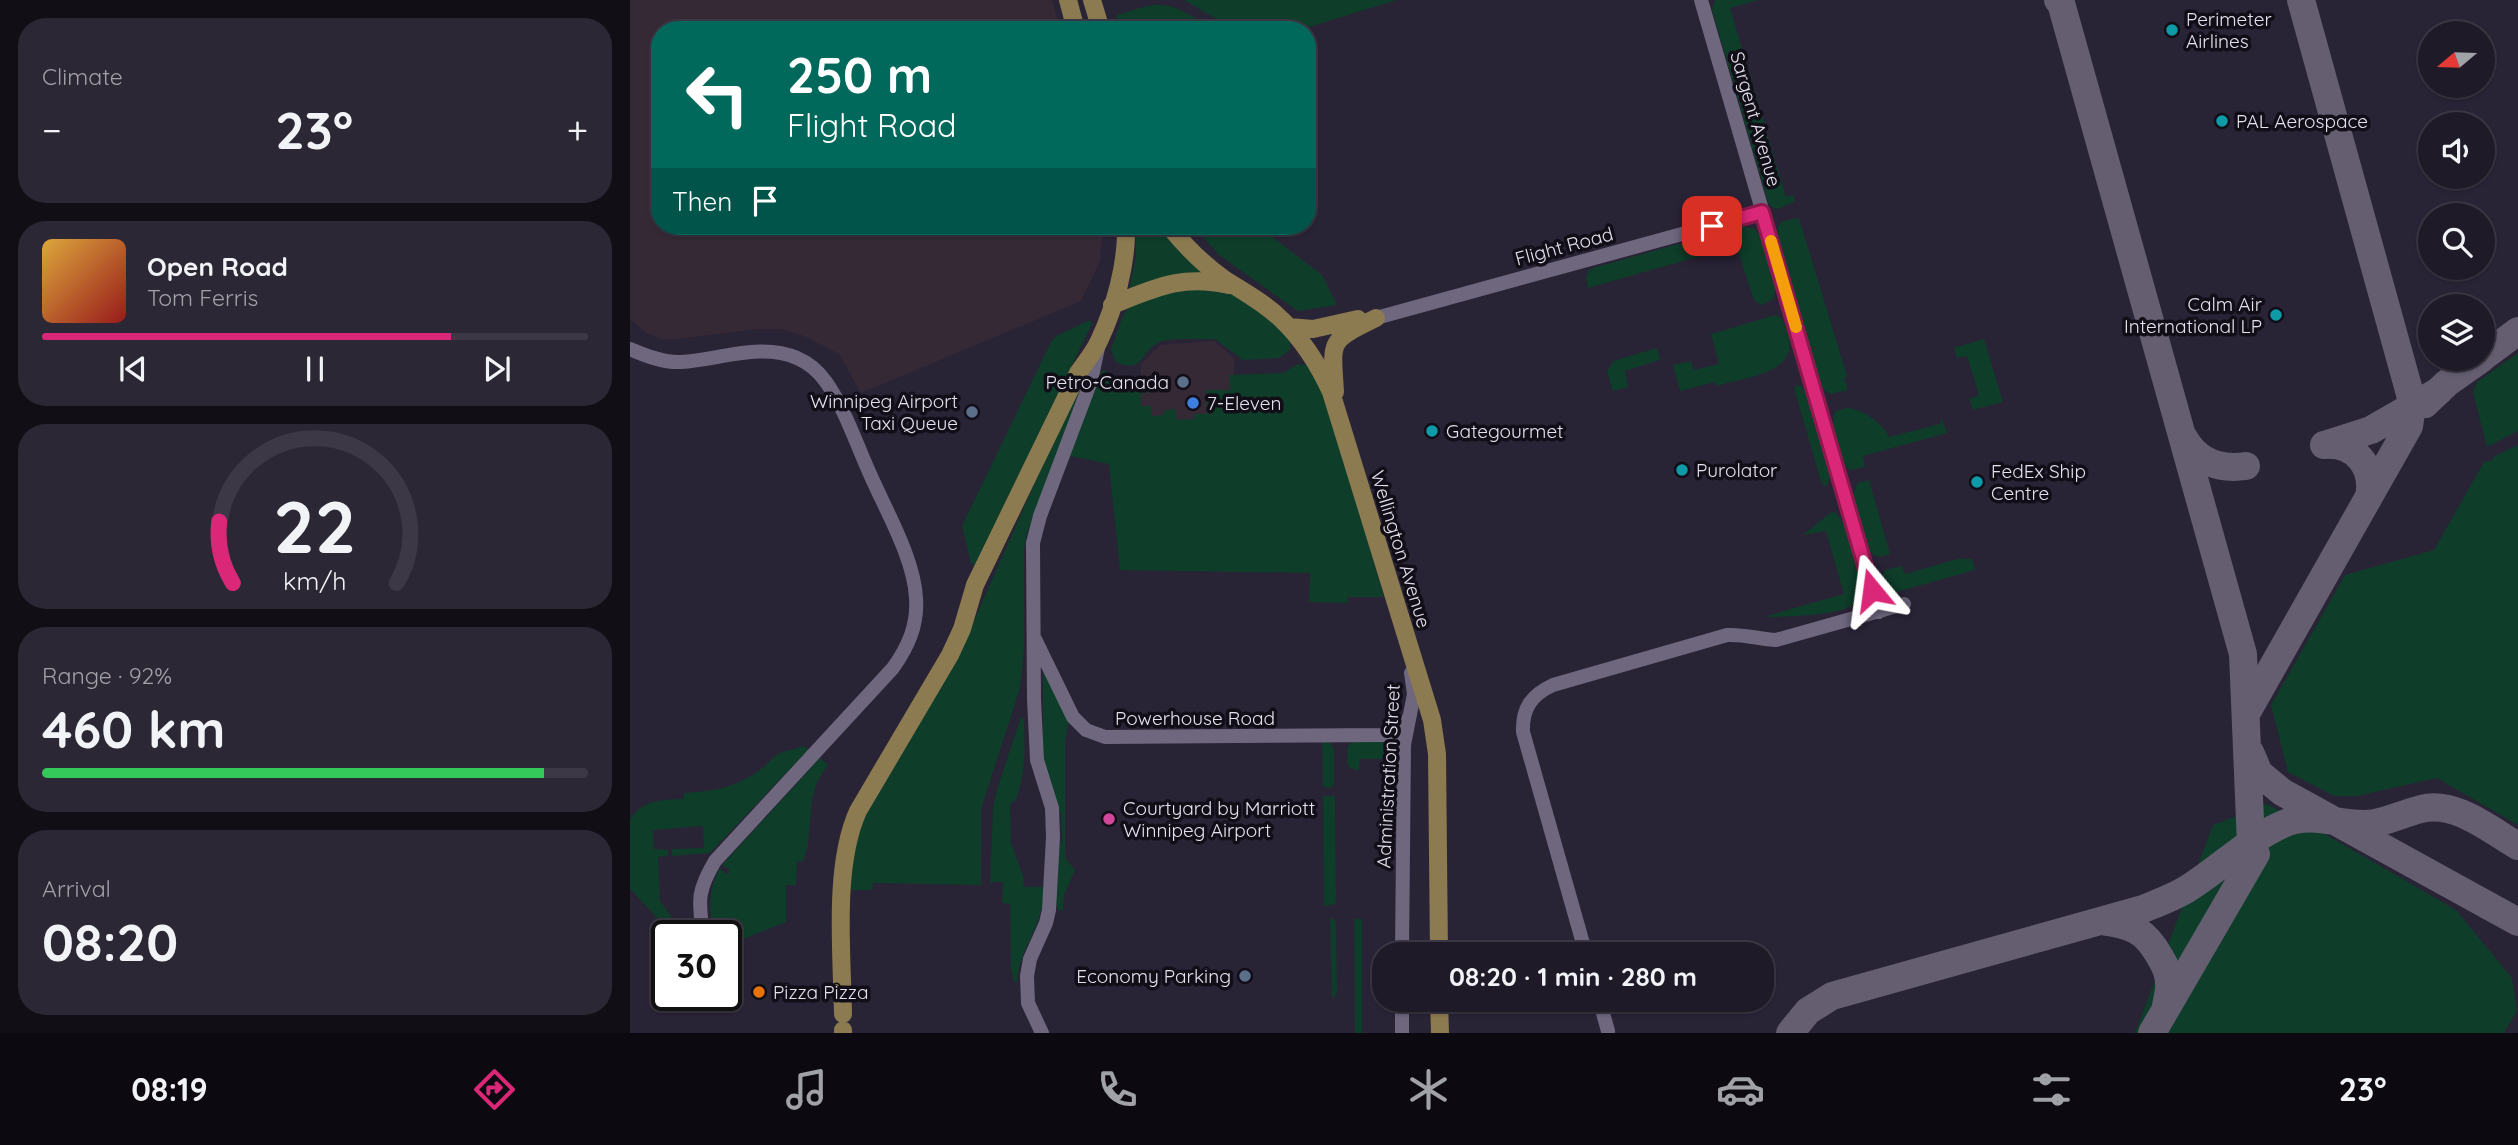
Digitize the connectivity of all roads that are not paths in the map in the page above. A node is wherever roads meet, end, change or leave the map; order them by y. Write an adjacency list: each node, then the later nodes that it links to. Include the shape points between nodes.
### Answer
1 (1068, 0): 4 (main road)
2 (1092, 0): 5 (main road)
3 (1701, 0): 6 (street, Sargent Avenue)
4 (1074, 21)
5 (1098, 21)
6 (1762, 212): 11 (street, Flight Road); 17 (street, Sargent Avenue)
7 (1126, 235): 10 (main road)
8 (1177, 235): 9 (main road, Wellington Avenue, via 1196,257)
9 (1239, 288): 10 (main road, via 1211,281 1181,281); 12 (main road, Wellington Avenue)
10 (1112, 305): 13 (main road)
11 (1376, 318): 12 (main road, via 1313,329); 15 (main road, via 1336,342 1332,363)
12 (1289, 327): 15 (main road, Wellington Avenue, via 1317,365)
13 (1099, 343): 18 (street, via 1091,381 1033,542); 28 (main road, via 1077,373 975,585 950,655 850,830 842,892)
14 (630, 349): 21 (street, via 679,363 780,352 813,368 846,421 908,560 915,586 915,624 893,668 715,861 702,883)
15 (1336, 407): 19 (main road, Wellington Avenue)
16 (1904, 604): 17 (street)
17 (1878, 612): 24 (street, via 1776,640 1727,635 1553,685 1533,697 1523,732)
18 (1033, 635): 20 (street, Powerhouse Road, via 1073,718 1100,736 1387,735 1398,732); 30 (street, via 1037,760 1052,808 1053,837 1049,910 1027,976 1028,1003)
19 (1408, 642): 20 (street, Administration Street, via 1414,694); 23 (main road, Wellington Avenue, via 1432,720 1437,754)
20 (1408, 719): 22 (street, Administration Street)
21 (701, 920)
22 (1402, 942)
23 (1439, 942)
24 (1583, 942)
25 (1402, 1012): 31 (street)
26 (1439, 1012): 32 (main road)
27 (1603, 1012): 29 (street)
28 (843, 1026)
29 (1608, 1031)
30 (1042, 1033)
31 (1402, 1033)
32 (1440, 1033)

